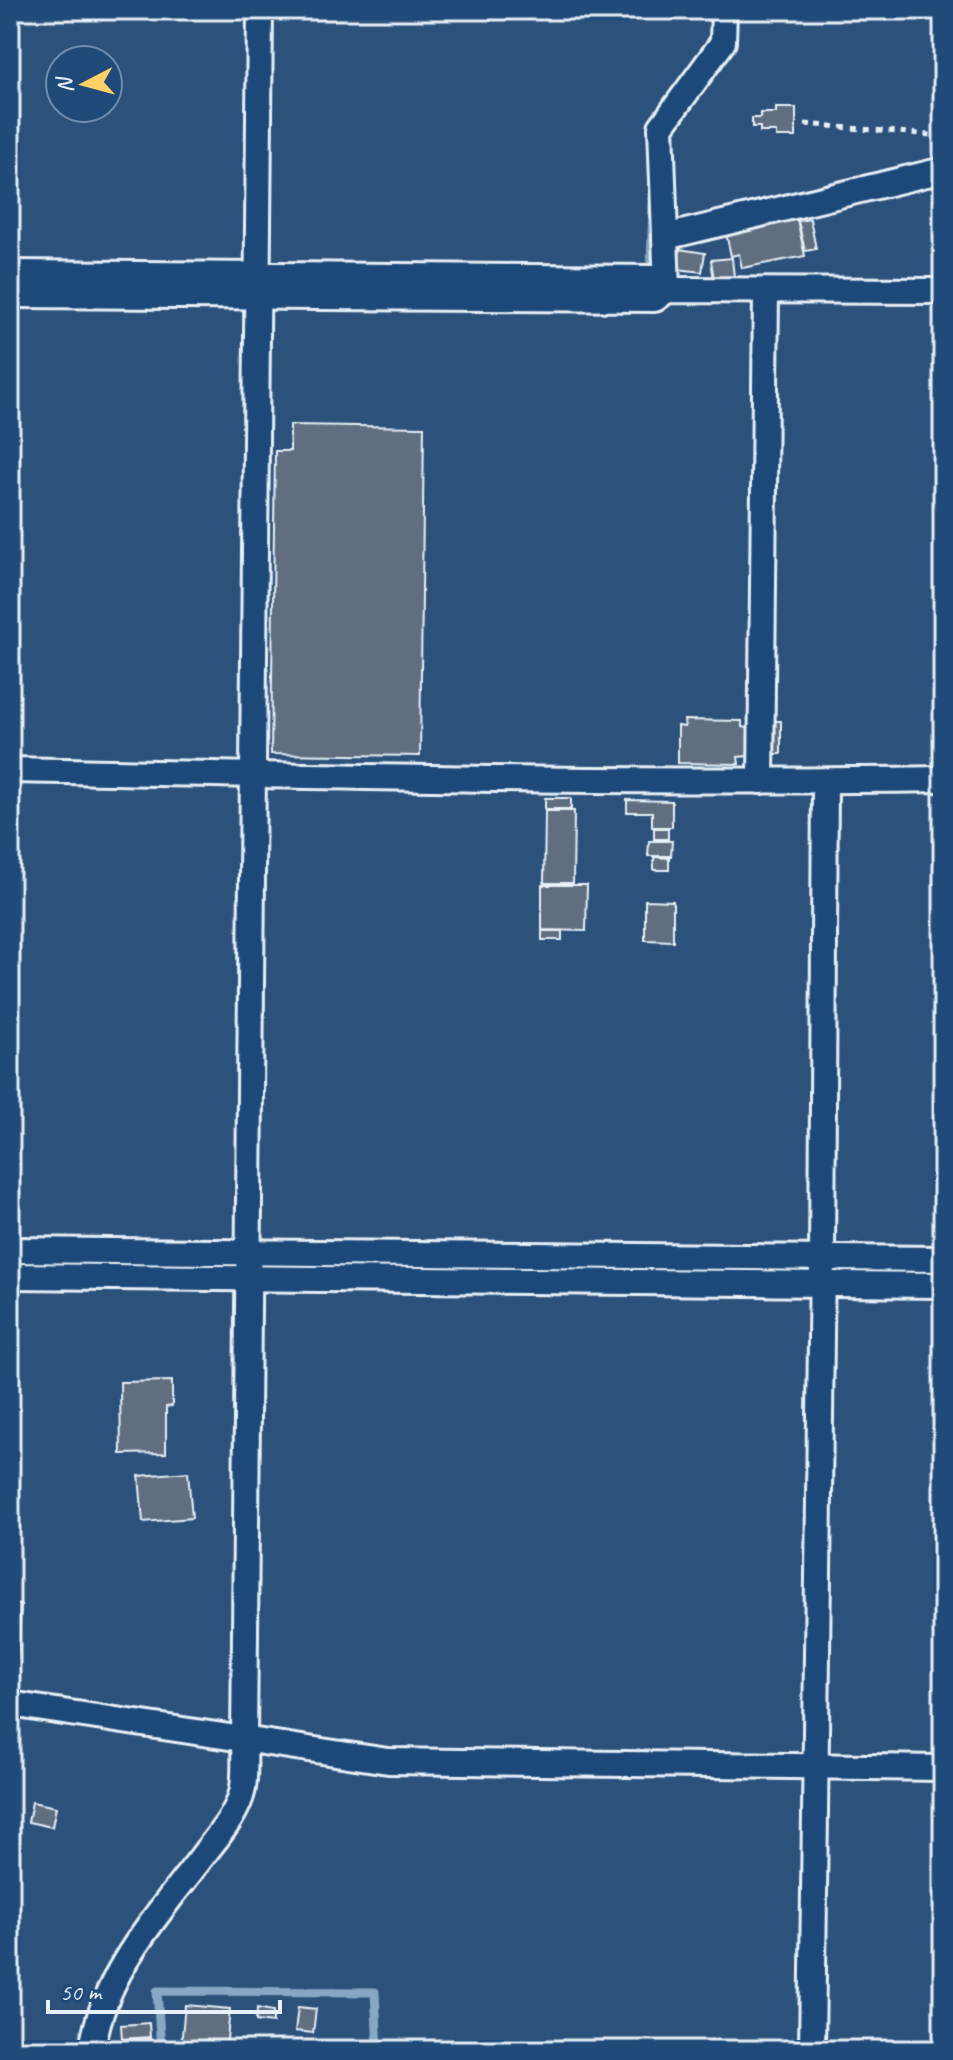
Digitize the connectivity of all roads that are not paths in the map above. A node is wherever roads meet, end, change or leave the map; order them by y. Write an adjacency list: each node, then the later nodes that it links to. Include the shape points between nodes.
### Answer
1 (260, 10): 6 (street)
2 (724, 10): 4 (street, via 723,42 661,127)
3 (943, 170): 4 (street)
4 (665, 237): 7 (street)
5 (10, 273): 6 (street)
6 (257, 286): 7 (street, via 655,299); 10 (street); 12 (street)
7 (667, 290): 8 (street)
8 (766, 291): 9 (street); 14 (street)
9 (943, 291)
10 (10, 295)
11 (10, 770): 12 (street)
12 (253, 775): 14 (street); 17 (street)
13 (943, 779): 15 (street)
14 (761, 781): 15 (street)
15 (825, 781): 18 (street)
16 (10, 1250): 17 (street)
17 (248, 1252): 18 (street); 21 (street)
18 (822, 1258): 19 (street); 22 (street)
19 (943, 1259)
20 (10, 1276): 21 (street)
21 (249, 1279): 22 (street); 25 (street)
22 (821, 1284): 23 (street); 26 (street)
23 (943, 1285)
24 (10, 1704): 25 (street)
25 (244, 1741): 26 (street, via 388,1761); 28 (street, via 242,1795 120,1969 95,2029)
26 (816, 1767): 27 (street); 29 (street)
27 (943, 1768)
28 (92, 2050)
29 (812, 2050)

